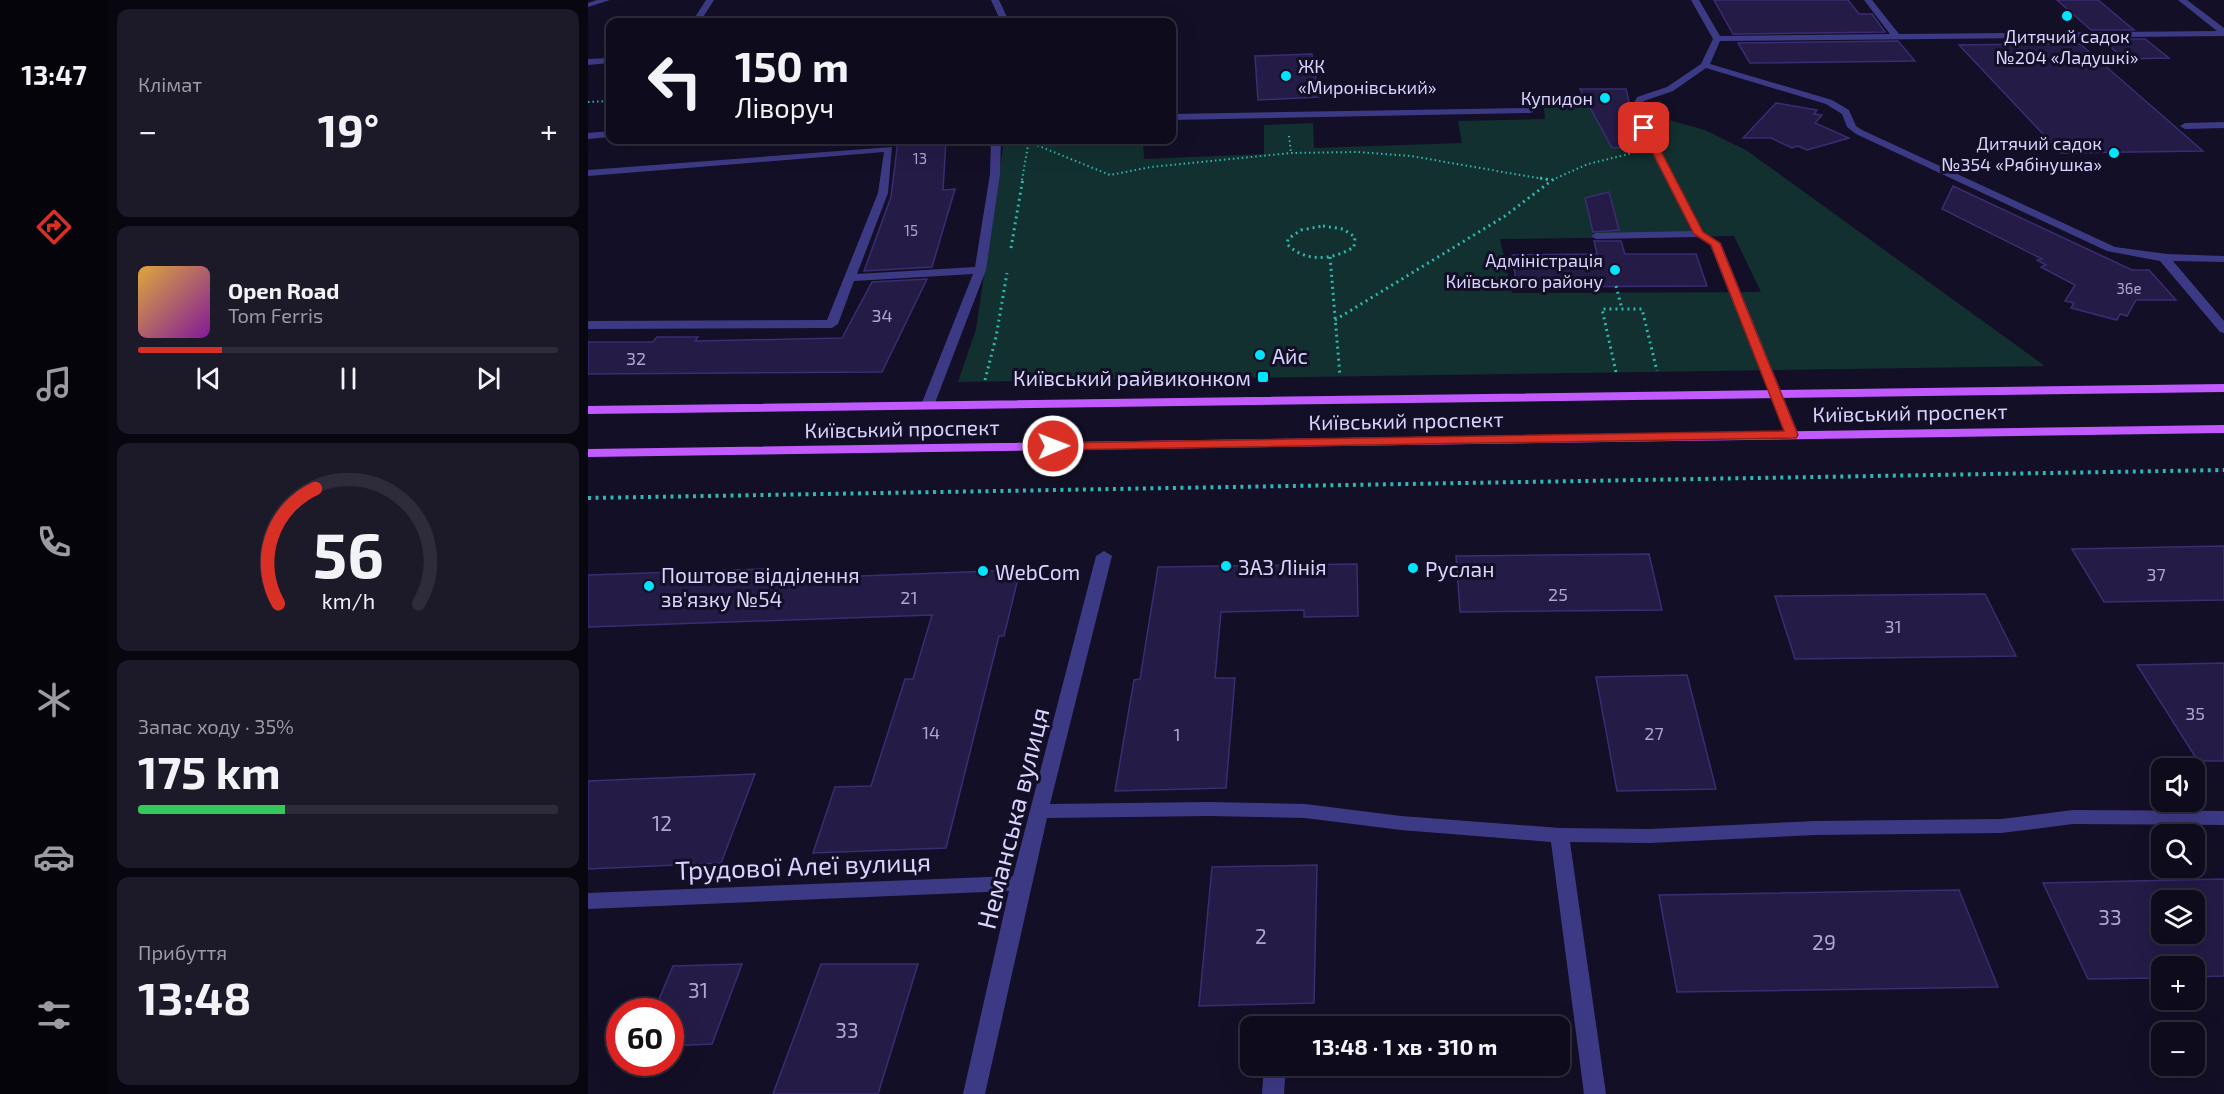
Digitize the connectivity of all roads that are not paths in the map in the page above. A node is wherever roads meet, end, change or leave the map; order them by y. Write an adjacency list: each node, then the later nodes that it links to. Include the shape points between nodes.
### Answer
1 (606, 0): 7 (street)
2 (710, 0): 8 (street)
3 (996, 0): 9 (street)
4 (1695, 0): 12 (street)
5 (1868, 0): 11 (street)
6 (2182, 0): 10 (street)
7 (588, 5)
8 (699, 18)
9 (1003, 18)
10 (2224, 33): 11 (street)
11 (1896, 36): 12 (street)
12 (1717, 39): 15 (street)
13 (588, 62): 14 (street)
14 (606, 62)
15 (1705, 65): 24 (street, via 1670,89 1640,99 1635,111); 26 (street, via 1829,102 1846,112 1852,127 1859,132 2085,239 2136,256)
16 (1530, 110): 17 (street)
17 (1176, 117)
18 (2224, 125): 19 (street)
19 (2185, 126)
20 (606, 134): 21 (street)
21 (588, 136)
22 (996, 144): 28 (street)
23 (588, 173): 29 (street, via 889,149 883,192)
24 (1699, 234): 25 (street); 33 (street, via 1715,243)
25 (1596, 236)
26 (2164, 258): 27 (street); 31 (street)
27 (2224, 259)
28 (980, 270): 29 (street); 34 (street)
29 (850, 278): 30 (street, via 832,324)
30 (588, 325)
31 (2224, 329)
32 (2224, 388): 33 (main road, Київський проспект)
33 (1776, 394): 34 (main road, Київський проспект); 37 (street)
34 (928, 405): 35 (main road, Київський проспект)
35 (588, 410)
36 (2224, 429): 37 (main road, Київський проспект)
37 (1792, 435): 38 (main road, Київський проспект)
38 (588, 453)
39 (1104, 556): 40 (street, Неманська вулиця)
40 (1039, 811): 42 (street, via 1305,811 1401,824); 43 (street, Неманська вулиця)
41 (2224, 818): 42 (street, via 2073,817 2001,826)
42 (1560, 835): 48 (street)
43 (1021, 883): 44 (street, Трудової Алеї вулиця); 46 (street, Неманська вулиця)
44 (588, 901)
45 (1275, 1076): 47 (street)
46 (974, 1094)
47 (1274, 1094)
48 (1595, 1094)

